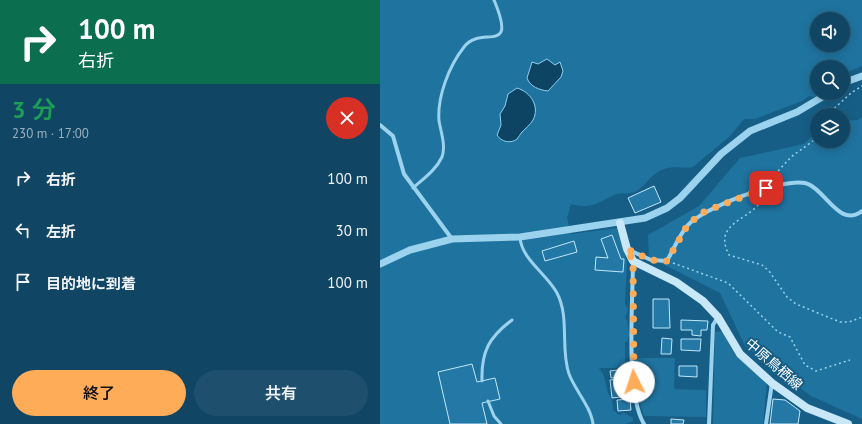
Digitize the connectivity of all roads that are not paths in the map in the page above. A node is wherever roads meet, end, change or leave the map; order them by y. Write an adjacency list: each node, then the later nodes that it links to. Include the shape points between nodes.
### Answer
1 (494, 0): 6 (lane, via 502,19 502,30 499,35 493,37 474,39 463,48 448,75 442,98 439,119 442,156 428,176)
2 (862, 76): 3 (street)
3 (850, 80)
4 (817, 100): 8 (street, via 797,112 750,131 734,142 668,208 645,218)
5 (380, 125): 6 (street, via 394,136 404,174)
6 (413, 188): 10 (street)
7 (862, 211): 11 (street, via 857,215 847,216 836,209 818,190 807,184 795,182 766,188 701,213 687,226 667,261 651,260)
8 (620, 223): 9 (street); 11 (main road)
9 (520, 237): 10 (street); 20 (lane, via 520,245 550,281 561,303 566,360 570,375)
10 (452, 239): 13 (street, via 410,250)
11 (627, 249): 12 (main road)
12 (633, 261): 14 (main road, 中原鳥栖線, via 676,282); 21 (street, via 632,370 636,408)
13 (380, 264)
14 (718, 317): 17 (main road, 中原鳥栖線, via 740,354); 22 (street, via 713,325)
15 (512, 320): 16 (lane, via 496,331 490,342 483,360)
16 (482, 381)
17 (772, 383): 23 (street); 24 (main road, 中原鳥栖線, via 807,408)
18 (488, 401): 19 (lane, via 494,416)
19 (501, 424)
20 (593, 424)
21 (644, 424)
22 (709, 424)
23 (766, 424)
24 (848, 424)

